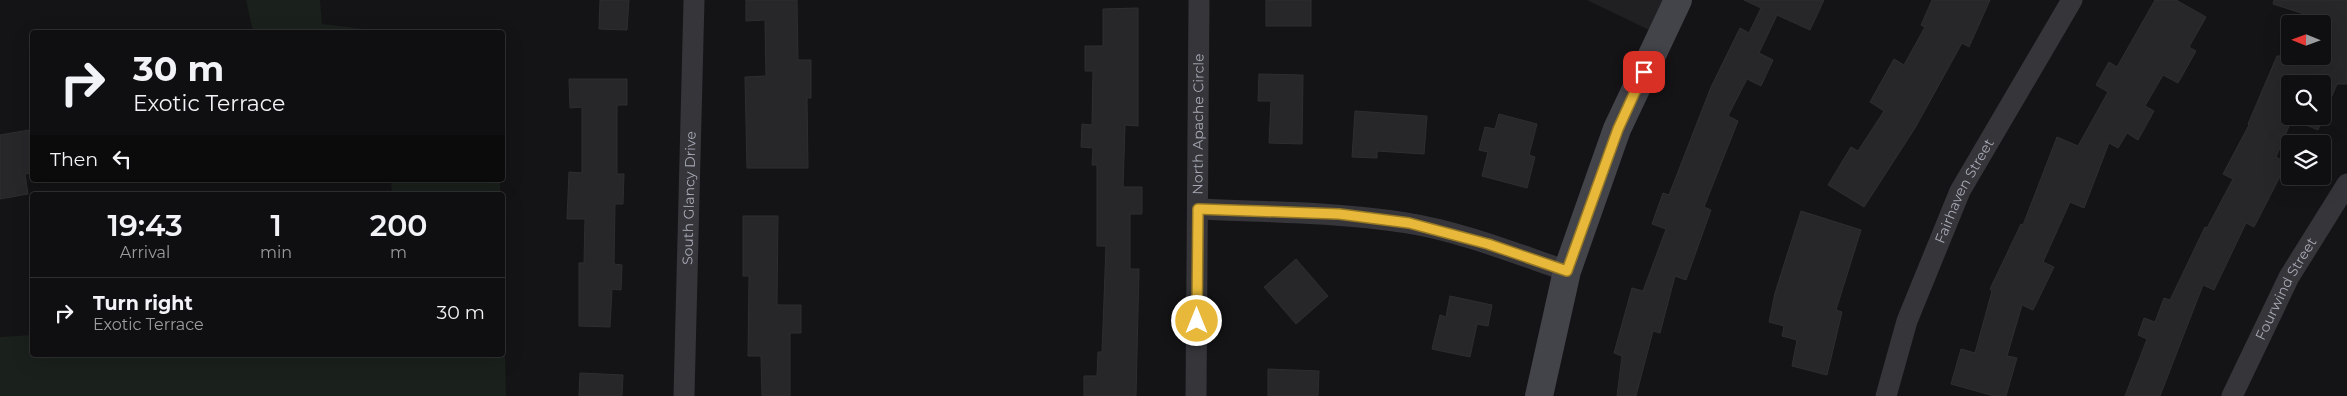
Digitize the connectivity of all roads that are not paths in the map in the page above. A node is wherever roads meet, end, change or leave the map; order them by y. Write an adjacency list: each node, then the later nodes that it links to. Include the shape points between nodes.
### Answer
1 (694, 0): 8 (street, South Glancy Drive)
2 (1199, 0): 6 (street, North Apache Circle)
3 (1678, 0): 7 (main road, via 1618,129)
4 (2072, 0): 11 (street, Fairhaven Street, via 1960,191 1907,321)
5 (2347, 184): 12 (street, Fourwind Street, via 2289,278)
6 (1198, 209): 7 (street, via 1339,214 1409,223 1488,244); 9 (street, North Apache Circle)
7 (1567, 271): 10 (main road)
8 (684, 396)
9 (1196, 396)
10 (1539, 396)
11 (1886, 396)
12 (2232, 396)

